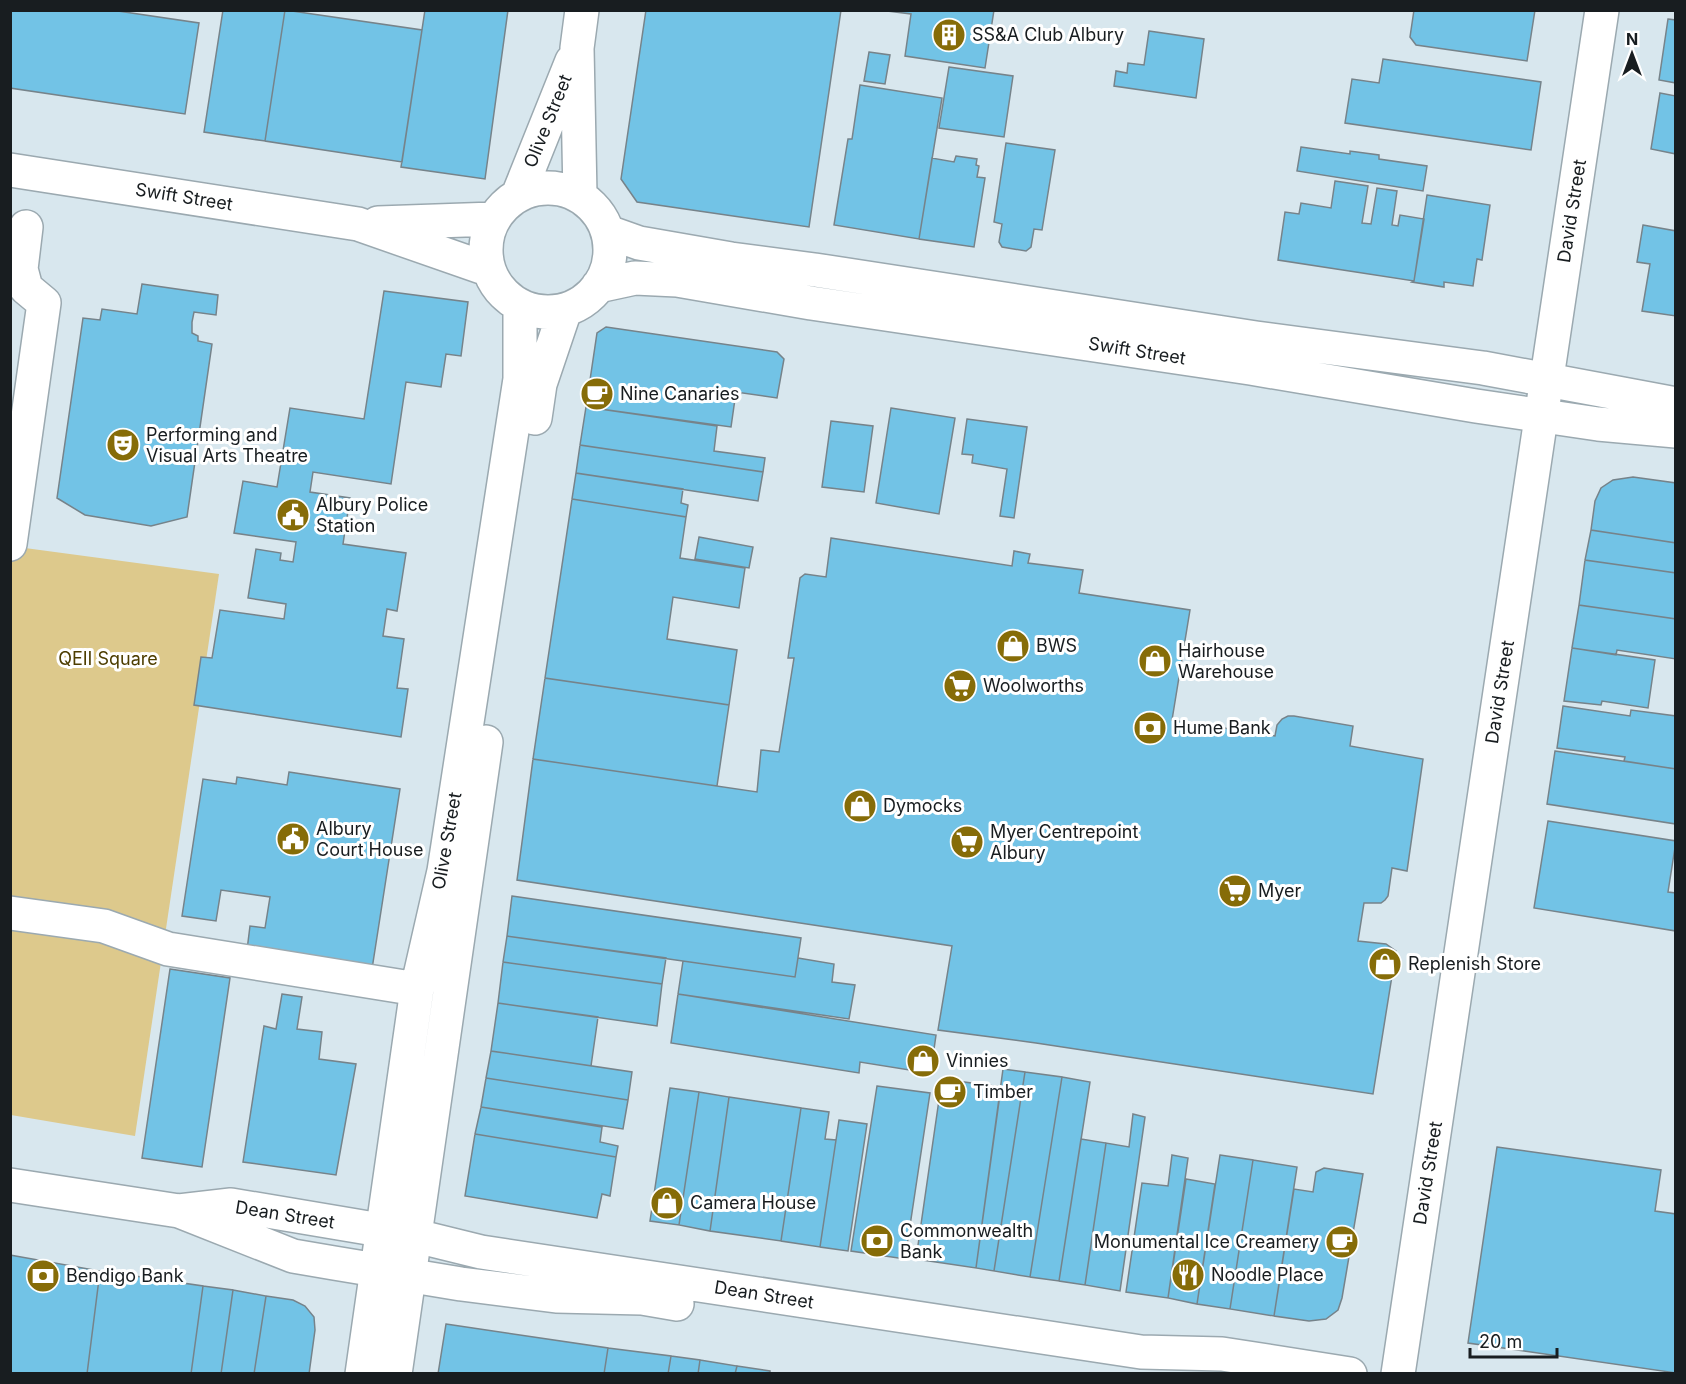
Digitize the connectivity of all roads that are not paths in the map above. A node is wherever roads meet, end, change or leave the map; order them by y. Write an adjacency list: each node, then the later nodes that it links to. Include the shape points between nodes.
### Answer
1 (582, 10): 3 (street, Olive Street)
2 (1602, 10): 16 (street, David Street)
3 (577, 48): 5 (street, Olive Street); 6 (street, Olive Street)
4 (10, 170): 8 (street, Swift Street)
5 (519, 193): 6 (street, via 551,187); 7 (street, via 502,206)
6 (580, 195): 10 (street, via 598,211)
7 (494, 219): 8 (street, Swift Street); 11 (street, via 488,227 484,250)
8 (358, 224): 11 (street, Swift Street)
9 (26, 227): 20 (street, via 21,269 26,288 44,303)
10 (608, 232): 12 (street, via 610,259); 15 (street, Swift Street, via 639,243 815,270)
11 (487, 269): 13 (street, via 499,290)
12 (598, 286): 14 (street, via 588,298); 15 (street, Swift Street, via 635,278 677,280 811,303)
13 (520, 306): 14 (street, via 541,312); 21 (street, Olive Street, via 520,379)
14 (565, 310): 21 (street, Olive Street, via 540,384)
15 (1253, 353): 16 (street, Swift Street, via 1483,368); 18 (street, Swift Street)
16 (1547, 379): 17 (street, Swift Street); 18 (street, David Street)
17 (1676, 404)
18 (1541, 415): 19 (street, Swift Street); 34 (street, David Street)
19 (1676, 431)
20 (10, 544)
21 (475, 745): 23 (street, Olive Street); 27 (street, Olive Street)
22 (10, 913): 23 (street, via 104,926 168,949)
23 (417, 989): 26 (street, Olive Street)
24 (10, 1185): 25 (street, Dean Street)
25 (179, 1211): 26 (street, Dean Street, via 231,1205); 28 (street, Dean Street, via 293,1256)
26 (382, 1230): 27 (street, Dean Street); 28 (street, Olive Street)
27 (416, 1236): 29 (street, Olive Street); 33 (street, Dean Street, via 481,1252 1141,1352 1222,1354)
28 (377, 1270): 29 (street, Dean Street); 30 (street, Olive Street)
29 (410, 1275): 31 (street, Olive Street); 32 (street, Dean Street, via 556,1296 642,1298)
30 (362, 1374)
31 (395, 1374)
32 (1139, 1374)
33 (1350, 1374)
34 (1398, 1374)

